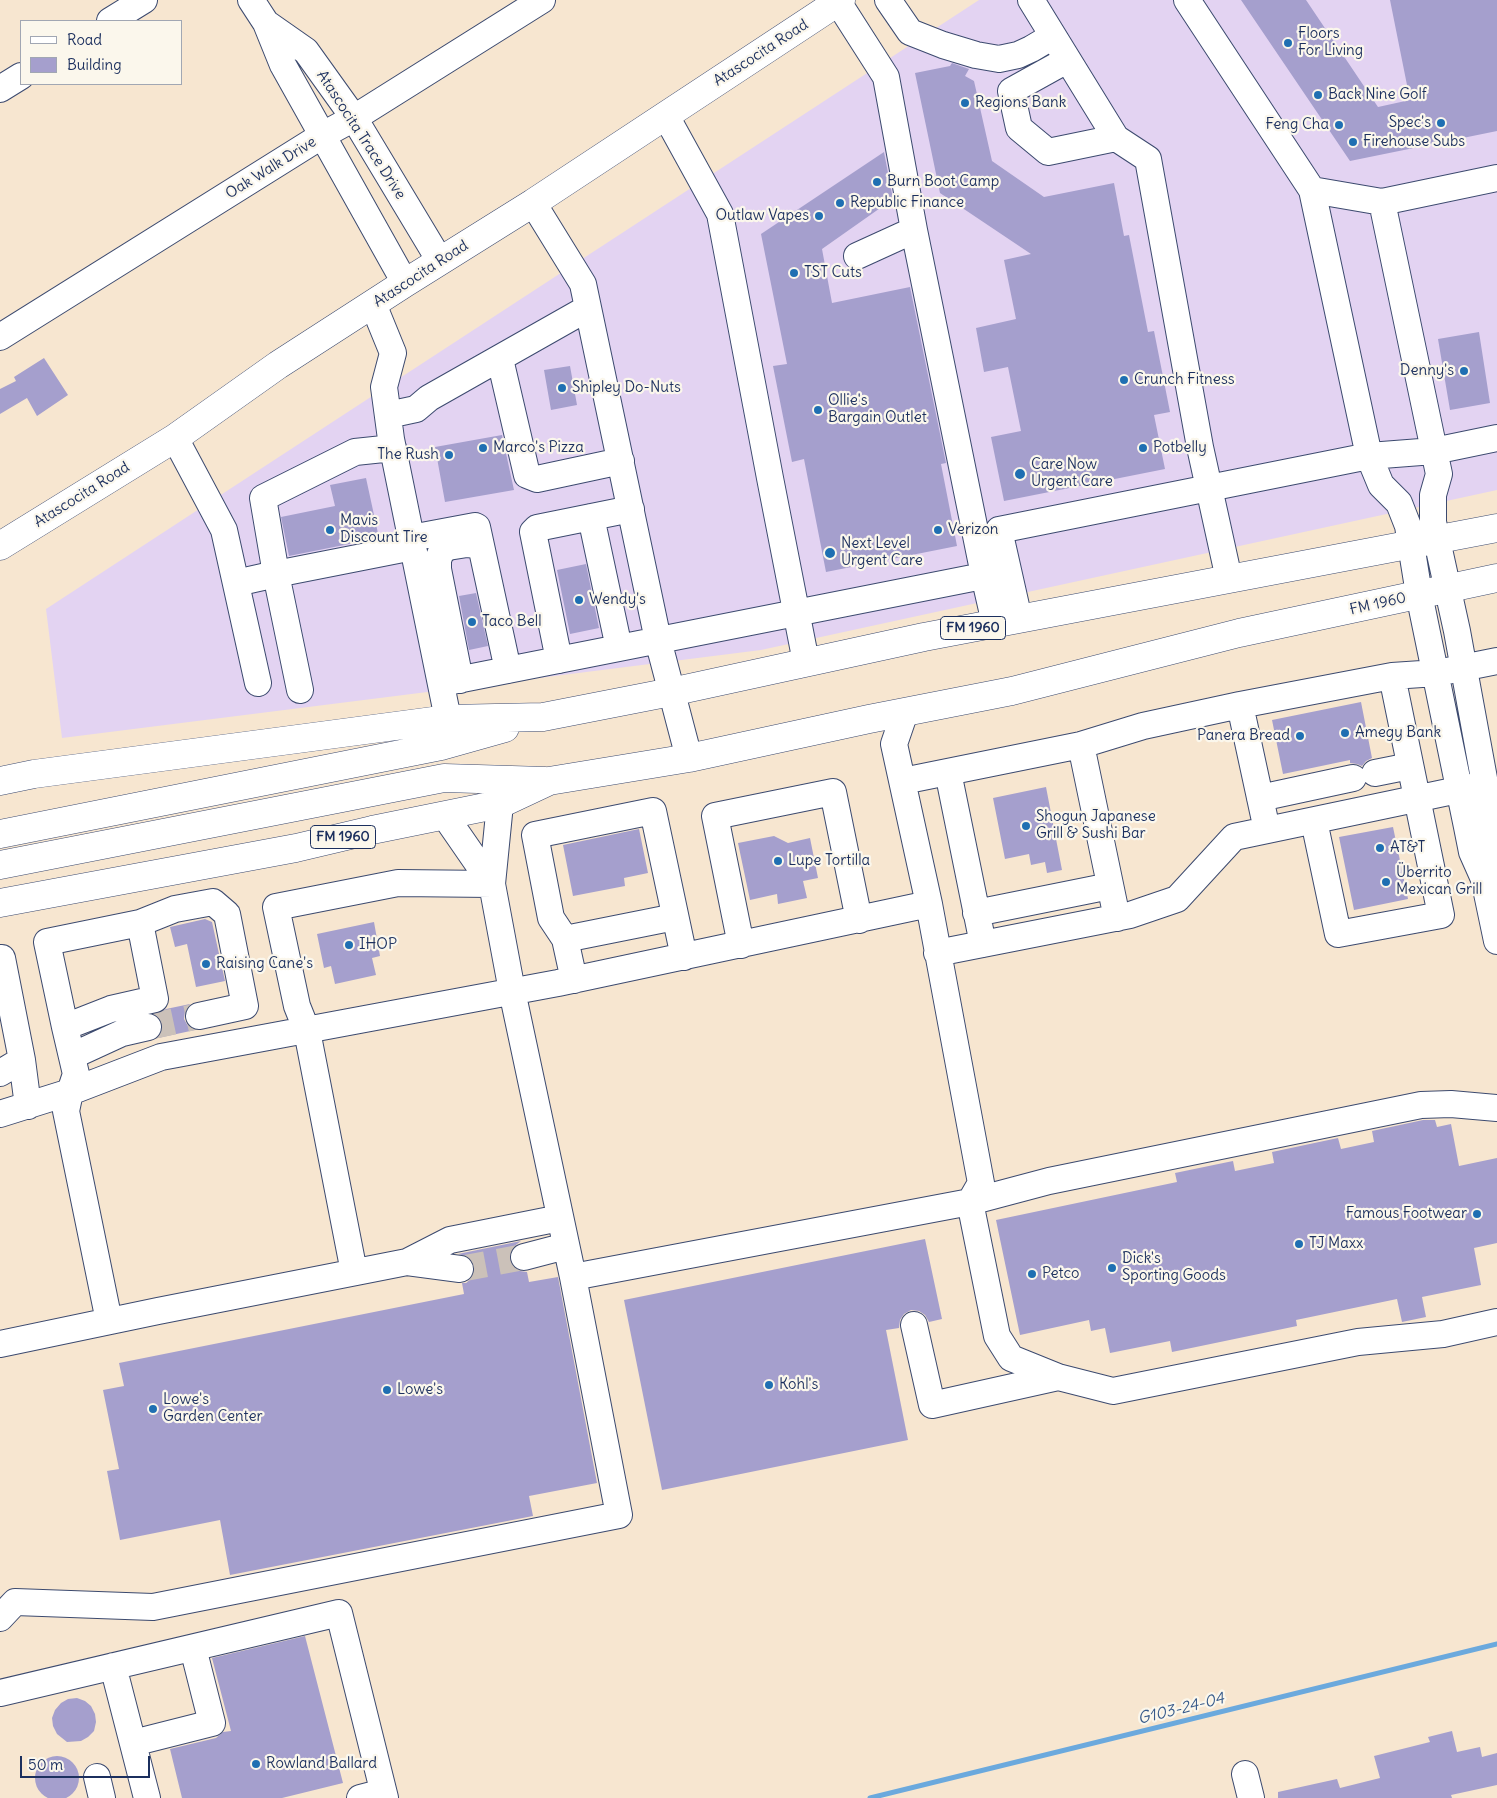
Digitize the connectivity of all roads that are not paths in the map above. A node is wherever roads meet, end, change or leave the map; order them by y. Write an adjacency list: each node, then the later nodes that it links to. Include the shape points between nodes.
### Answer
1 (144, 0): 8 (street)
2 (250, 0): 9 (street, Atascocita Trace Drive)
3 (542, 0): 15 (street, Oak Walk Drive)
4 (888, 0): 10 (street, via 910,32 976,55 999,59 1018,55)
5 (1031, 0): 10 (street)
6 (1187, 0): 19 (street)
7 (840, 1): 14 (main road, Atascocita Road); 22 (street, via 886,77)
8 (112, 20)
9 (266, 23): 15 (street, Atascocita Trace Drive, via 306,51); 16 (street, Atascocita Trace Drive, via 283,65)
10 (1053, 36): 11 (street)
11 (1068, 60): 17 (street); 17 (street, via 1011,91 1019,128 1048,152)
12 (20, 77): 13 (street)
13 (0, 89)
14 (666, 116): 21 (main road, Atascocita Road); 52 (street, via 720,214)
15 (354, 118): 16 (street, Oak Walk Drive); 24 (street, Atascocita Trace Drive)
16 (323, 135): 25 (street, Atascocita Trace Drive); 28 (street, Oak Walk Drive)
17 (1116, 138): 37 (street, via 1148,159)
18 (1497, 178): 20 (street)
19 (1312, 190): 20 (street); 35 (street)
20 (1382, 202): 34 (street)
21 (533, 203): 24 (main road, Atascocita Road); 27 (street, via 583,284)
22 (914, 230): 23 (street); 45 (street)
23 (857, 256)
24 (440, 261): 25 (main road, Atascocita Road)
25 (405, 283): 26 (main road, Atascocita Road)
26 (373, 304): 30 (street, via 393,353 384,387); 31 (main road, Atascocita Road, via 278,365)
27 (588, 308): 29 (street); 36 (street)
28 (0, 336)
29 (500, 359): 30 (street, via 429,398 416,409); 36 (street, via 527,474 537,478)
30 (388, 416): 33 (street)
31 (175, 438): 44 (main road, Atascocita Road); 49 (street, via 224,530)
32 (1497, 438): 34 (street)
33 (393, 448): 42 (street); 46 (street, via 355,452 263,498)
34 (1434, 451): 35 (street); 43 (street, via 1439,474 1433,495 1433,522)
35 (1369, 456): 37 (street); 43 (street, via 1381,485 1399,503 1408,526)
36 (620, 461): 38 (street)
37 (1210, 489): 45 (street, via 999,530); 48 (street)
38 (631, 509): 39 (street); 54 (street)
39 (591, 517): 55 (street); 56 (street, via 537,528 534,532)
40 (1497, 528): 43 (main road, FM 1960 / FM 1960)
41 (481, 538): 42 (street, via 475,526); 60 (street); 63 (street, via 448,547 438,560)
42 (412, 543): 46 (street); 63 (street)
43 (1424, 543): 48 (main road, FM 1960 / FM 1960); 50 (street); 51 (street)
44 (0, 546)
45 (996, 573): 52 (street); 53 (street)
46 (276, 574): 49 (street); 65 (street)
47 (1497, 578): 50 (main road, FM 1960 / FM 1960)
48 (1229, 579): 53 (main road, FM 1960 / FM 1960)
49 (236, 583): 64 (street)
50 (1449, 589): 51 (main road, FM 1960 / FM 1960); 59 (street)
51 (1419, 594): 61 (street); 68 (main road, FM 1960 / FM 1960, via 1239,633 1012,691)
52 (796, 613): 54 (street); 58 (street)
53 (1007, 621): 58 (main road, FM 1960 / FM 1960)
54 (658, 640): 55 (street); 66 (street)
55 (619, 648): 56 (street)
56 (560, 660): 60 (street)
57 (1497, 661): 59 (street)
58 (806, 662): 66 (main road, FM 1960 / FM 1960)
59 (1463, 668): 61 (street); 80 (street)
60 (508, 670): 63 (street)
61 (1437, 673): 62 (street); 81 (street)
62 (1392, 676): 67 (street); 75 (street)
63 (451, 681): 70 (street)
64 (258, 683)
65 (300, 690)
66 (671, 692): 69 (main road, FM 1960 / FM 1960); 74 (street)
67 (1240, 705): 73 (street, via 1143,726); 82 (street)
68 (905, 712): 71 (main road, FM 1960 / FM 1960); 72 (street)
69 (543, 717): 70 (main road, FM 1960 / FM 1960); 88 (main road, via 441,746)
70 (448, 719): 77 (main road, FM 1960 / FM 1960)
71 (869, 719): 72 (street); 74 (main road, FM 1960 / FM 1960)
72 (894, 744): 79 (street)
73 (1081, 745): 76 (street); 92 (street)
74 (689, 758): 78 (main road, FM 1960 / FM 1960)
75 (1410, 766): 82 (street); 83 (street)
76 (948, 772): 79 (street); 95 (street)
77 (0, 781)
78 (549, 781): 84 (main road, FM 1960 / FM 1960); 89 (main road, via 444,778)
79 (903, 781): 94 (street)
80 (1491, 782): 81 (street); 90 (street)
81 (1460, 789): 83 (street); 90 (street, via 1472,852)
82 (1260, 798): 87 (street)
83 (1417, 798): 86 (street); 86 (street, via 1441,915 1338,934)
84 (500, 804): 85 (main road, FM 1960 / FM 1960); 91 (street)
85 (445, 816): 91 (street); 93 (main road, FM 1960 / FM 1960, via 296,848)
86 (1314, 821): 87 (street)
87 (1267, 830): 97 (street, via 1234,837 1177,899)
88 (0, 834)
89 (0, 865)
90 (1484, 878): 101 (street)
91 (492, 884): 108 (street); 112 (street, via 398,883 276,907 297,1006)
92 (1110, 886): 95 (street); 97 (street)
93 (0, 903)
94 (930, 904): 98 (street); 104 (street)
95 (976, 913): 102 (street)
96 (675, 916): 100 (street); 100 (street, via 652,811 535,835 551,918); 105 (street)
97 (1117, 918): 102 (street)
98 (859, 920): 103 (street); 103 (street, via 834,792 715,816)
99 (140, 923): 109 (street, via 175,909 213,902 227,914 245,1006); 110 (street, via 156,999 111,1009); 110 (street, via 47,942)
100 (565, 939): 107 (street)
101 (1497, 941)
102 (983, 944): 104 (street)
103 (740, 945): 105 (street)
104 (937, 953): 119 (street, via 981,1183)
105 (684, 957): 107 (street)
106 (0, 958): 114 (street)
107 (574, 980): 108 (street)
108 (512, 992): 112 (street); 120 (street)
109 (199, 1016)
110 (65, 1027): 113 (street)
111 (148, 1027): 113 (street, via 122,1033)
112 (307, 1031): 115 (street, via 161,1057); 125 (street)
113 (72, 1056): 115 (street, via 76,1074)
114 (11, 1067): 116 (street)
115 (70, 1092): 116 (street); 127 (street, via 66,1111)
116 (28, 1106): 118 (street)
117 (1497, 1108): 119 (street, via 1421,1105 1057,1179)
118 (0, 1114)
119 (970, 1202): 126 (street); 131 (street, via 997,1336 1011,1358)
120 (560, 1218): 121 (street); 123 (street, via 450,1240)
121 (566, 1246): 122 (street); 126 (street)
122 (524, 1257)
123 (407, 1262): 124 (street); 125 (street)
124 (460, 1270)
125 (354, 1272): 127 (street)
126 (573, 1277): 132 (street, via 619,1515 153,1607 14,1602)
127 (109, 1321): 130 (street)
128 (1497, 1322): 131 (street, via 1443,1334 1358,1342 1113,1390)
129 (914, 1325): 131 (street, via 932,1405)
130 (0, 1344)
131 (1058, 1377)
132 (0, 1618)
133 (193, 1648): 134 (street); 136 (street, via 212,1723); 137 (street, via 339,1613)
134 (113, 1666): 135 (street); 136 (street)
135 (0, 1693)
136 (133, 1743): 138 (street)
137 (376, 1796)
138 (148, 1798)

